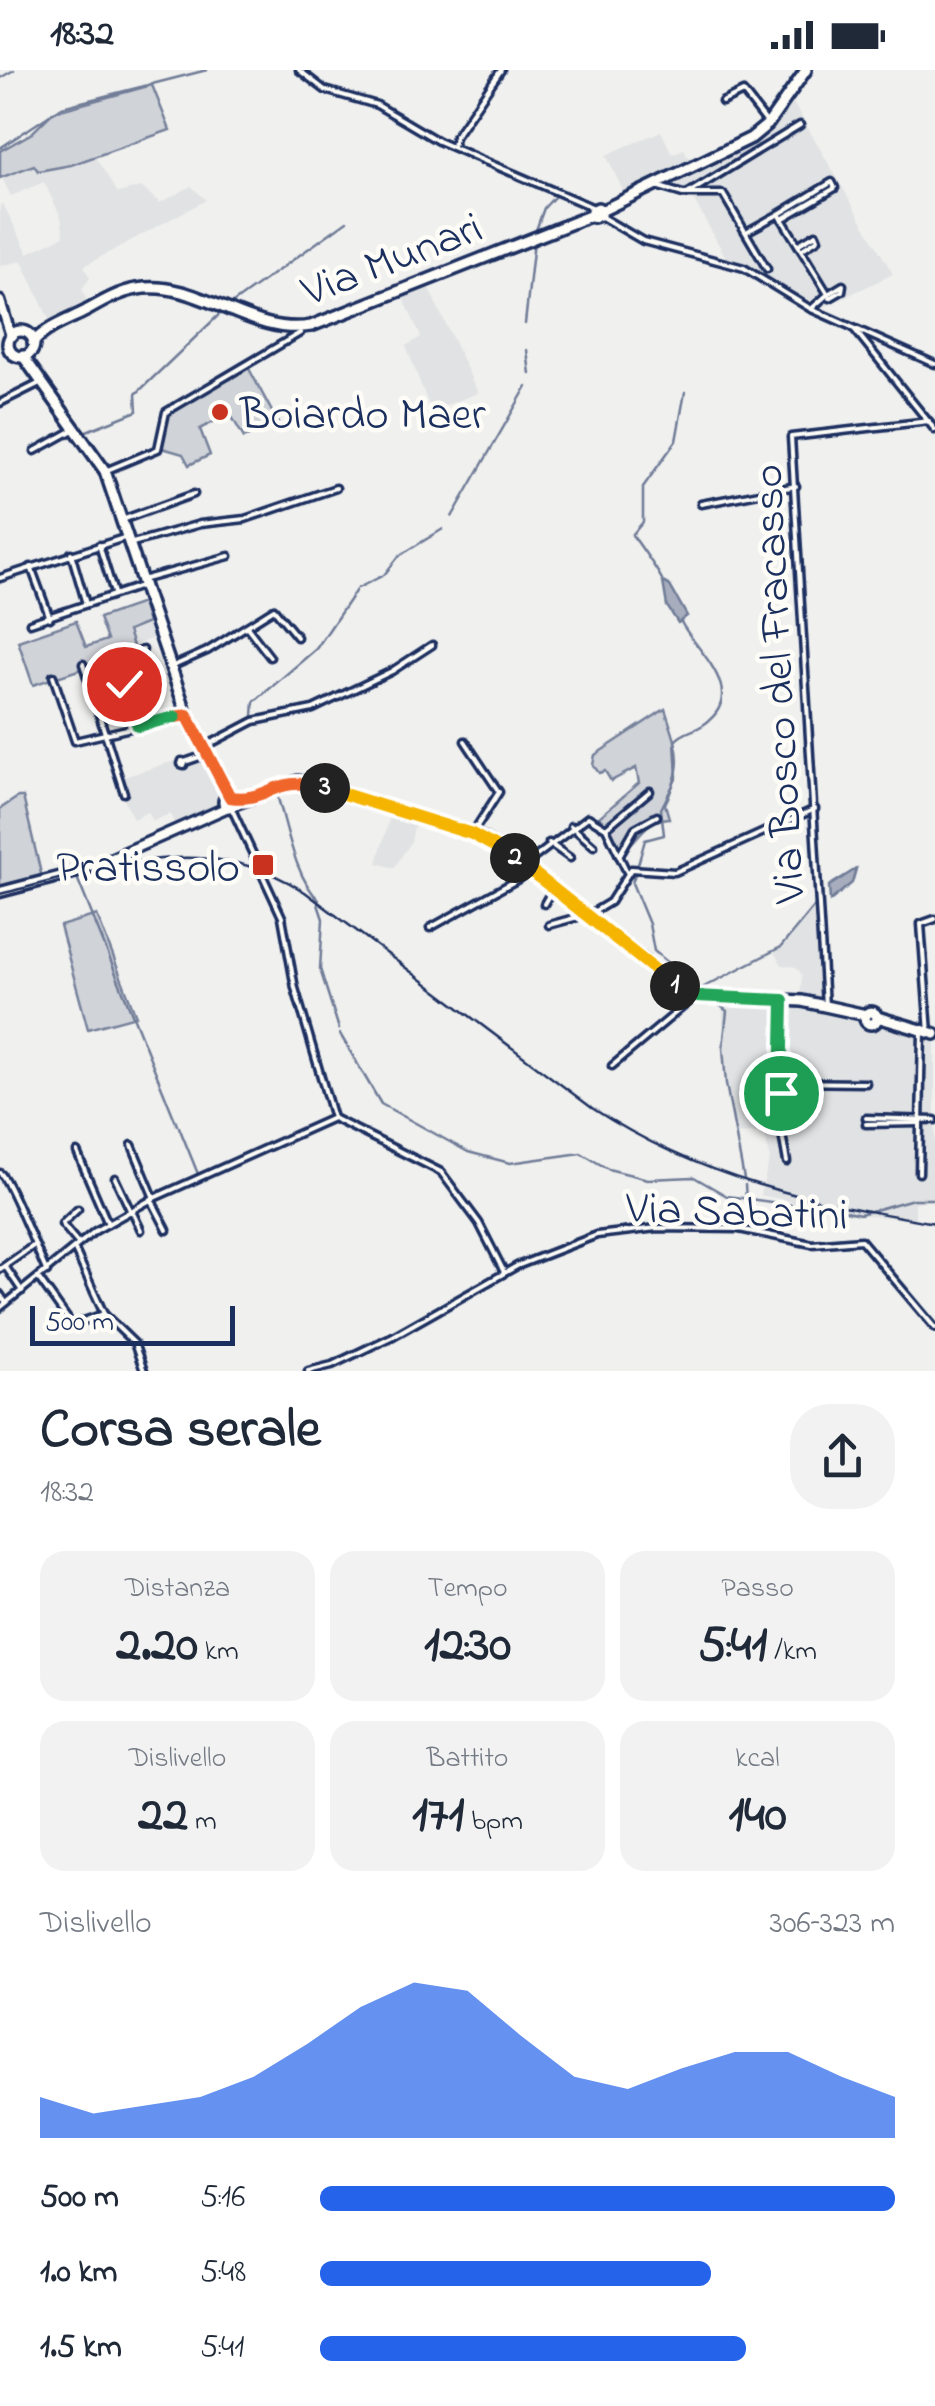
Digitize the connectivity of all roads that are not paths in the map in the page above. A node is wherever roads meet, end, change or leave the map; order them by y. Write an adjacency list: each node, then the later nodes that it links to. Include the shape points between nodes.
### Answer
1 (299, 70): 7 (street, via 321,88 377,105)
2 (501, 70): 7 (street)
3 (806, 70): 5 (main road)
4 (722, 102): 5 (street, via 743,92)
5 (768, 124): 8 (main road, Via Munari)
6 (800, 126): 10 (street)
7 (453, 146): 11 (street)
8 (664, 181): 9 (street); 9 (street); 9 (street); 11 (main road, Via Munari)
9 (674, 191): 10 (street)
10 (687, 194): 13 (street, via 723,194)
11 (596, 213): 16 (street, via 643,241 744,268); 19 (main road, Via Munari, via 311,326 278,326 168,289 140,288)
12 (781, 216): 12 (street, via 835,188 832,182); 13 (street); 16 (street, via 828,294)
13 (746, 233): 14 (street)
14 (767, 269)
15 (0, 301): 19 (main road)
16 (811, 310): 17 (street)
17 (855, 330): 21 (street); 24 (street)
18 (300, 333): 28 (street, via 166,412 158,450)
19 (21, 344): 20 (main road, Via Munari); 22 (main road)
20 (0, 355)
21 (935, 364)
22 (42, 382): 23 (street); 25 (main road)
23 (0, 403)
24 (928, 421): 26 (street); 29 (street, Via Bosco del Fracasso, via 791,437)
25 (75, 429): 27 (street); 28 (main road)
26 (935, 430)
27 (35, 451)
28 (105, 472): 33 (main road)
29 (796, 486): 32 (street); 64 (street, Via Bosco del Fracasso)
30 (336, 488): 34 (street, via 241,520)
31 (194, 494): 33 (street)
32 (701, 504)
33 (122, 520): 34 (main road)
34 (128, 540): 35 (street); 40 (main road)
35 (99, 545): 36 (street); 41 (street)
36 (71, 553): 38 (street); 42 (street)
37 (229, 556): 40 (street)
38 (30, 567): 39 (street); 43 (street)
39 (0, 578)
40 (143, 583): 41 (street); 51 (main road)
41 (115, 595): 42 (street)
42 (86, 604): 43 (street)
43 (50, 618): 44 (street)
44 (30, 623)
45 (248, 627): 46 (street, via 274,609); 49 (street); 51 (street)
46 (296, 637)
47 (432, 645): 59 (street, via 328,703 254,721)
48 (142, 650): 54 (street, via 115,657)
49 (270, 658)
50 (83, 664): 57 (street)
51 (171, 667): 55 (main road)
52 (53, 676): 57 (street, via 75,741)
53 (158, 694): 54 (street)
54 (131, 704): 56 (street)
55 (187, 715): 56 (street); 59 (main road)
56 (138, 726): 57 (street)
57 (108, 733): 62 (street)
58 (465, 741): 68 (street, via 499,792)
59 (204, 752): 60 (street); 63 (main road)
60 (185, 762)
61 (650, 791): 67 (street)
62 (124, 794)
63 (228, 801): 68 (main road, via 298,781); 76 (main road, via 85,870); 89 (street, via 282,918)
64 (814, 809): 74 (street, via 675,872); 84 (street, Via Bosco del Fracasso)
65 (657, 816): 71 (street, via 636,828)
66 (572, 826): 67 (street, via 588,817); 69 (street); 70 (street)
67 (606, 828): 71 (street)
68 (472, 834): 73 (main road)
69 (549, 843): 72 (street); 73 (street)
70 (594, 846)
71 (620, 856): 74 (street)
72 (570, 858)
73 (528, 868): 75 (main road); 81 (street)
74 (627, 872): 78 (street, via 610,902)
75 (553, 888): 77 (street); 78 (main road)
76 (0, 892)
77 (544, 904)
78 (586, 915): 80 (street); 82 (main road, via 670,982)
79 (935, 919): 85 (street, via 921,924)
80 (550, 926)
81 (430, 928)
82 (699, 996): 83 (main road); 86 (street)
83 (783, 1000): 84 (main road); 87 (street)
84 (825, 1006): 85 (main road)
85 (929, 1032): 92 (street)
86 (612, 1066)
87 (781, 1082): 88 (street); 95 (street)
88 (866, 1083)
89 (332, 1118): 99 (street); 109 (street, via 441,1172)
90 (935, 1120): 92 (street)
91 (866, 1121): 92 (street)
92 (921, 1122): 97 (street)
93 (132, 1145): 99 (street)
94 (76, 1152): 102 (street)
95 (787, 1162)
96 (0, 1172): 105 (street)
97 (919, 1172)
98 (114, 1178): 101 (street)
99 (152, 1199): 101 (street); 104 (street)
100 (78, 1209): 106 (street, via 62,1224)
101 (132, 1211): 102 (street); 103 (street)
102 (108, 1224): 106 (street)
103 (142, 1230)
104 (167, 1230)
105 (34, 1246): 107 (street); 108 (street)
106 (76, 1246): 108 (street); 115 (street)
107 (3, 1268): 111 (street)
108 (47, 1272): 110 (street)
109 (504, 1272): 116 (street, Via Sabatini, via 615,1232 739,1229 812,1244 859,1239); 118 (street, Via Sabatini, via 393,1336)
110 (39, 1279): 111 (street); 115 (street, via 72,1325)
111 (23, 1292): 113 (street)
112 (0, 1294): 113 (street)
113 (6, 1304): 114 (street)
114 (0, 1308)
115 (104, 1314): 117 (street, via 134,1343)
116 (935, 1328)
117 (144, 1371)
118 (308, 1371)

